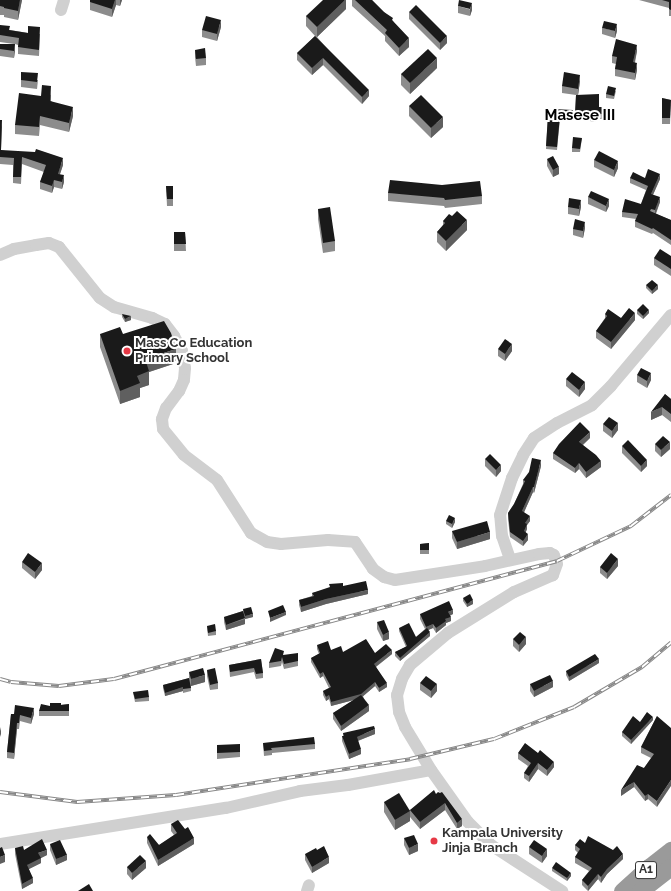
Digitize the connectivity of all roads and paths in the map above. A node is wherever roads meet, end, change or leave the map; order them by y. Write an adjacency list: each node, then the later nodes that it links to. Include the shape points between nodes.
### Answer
1 (0, 255): 3 (street, via 14,249 48,243 59,247 100,298 114,307 165,324 182,351 185,368 184,380 162,419 163,429 184,455 217,480 251,534 267,542 281,544 320,540 355,542 373,568 384,578 395,580 485,566)
2 (671, 315): 3 (street, via 592,405 534,438 512,478 500,514 502,536)
3 (510, 559): 4 (street, via 550,553 556,558 556,571 550,577 514,592 448,633 410,665 402,679 397,695 399,712 408,733)
4 (431, 770): 5 (street, via 300,791 226,808); 8 (street, via 468,822 491,845)
5 (0, 844)
6 (671, 850): 9 (highway, A1)
7 (671, 867): 10 (highway, A1)
8 (562, 891)
9 (622, 891)
10 (640, 891)

